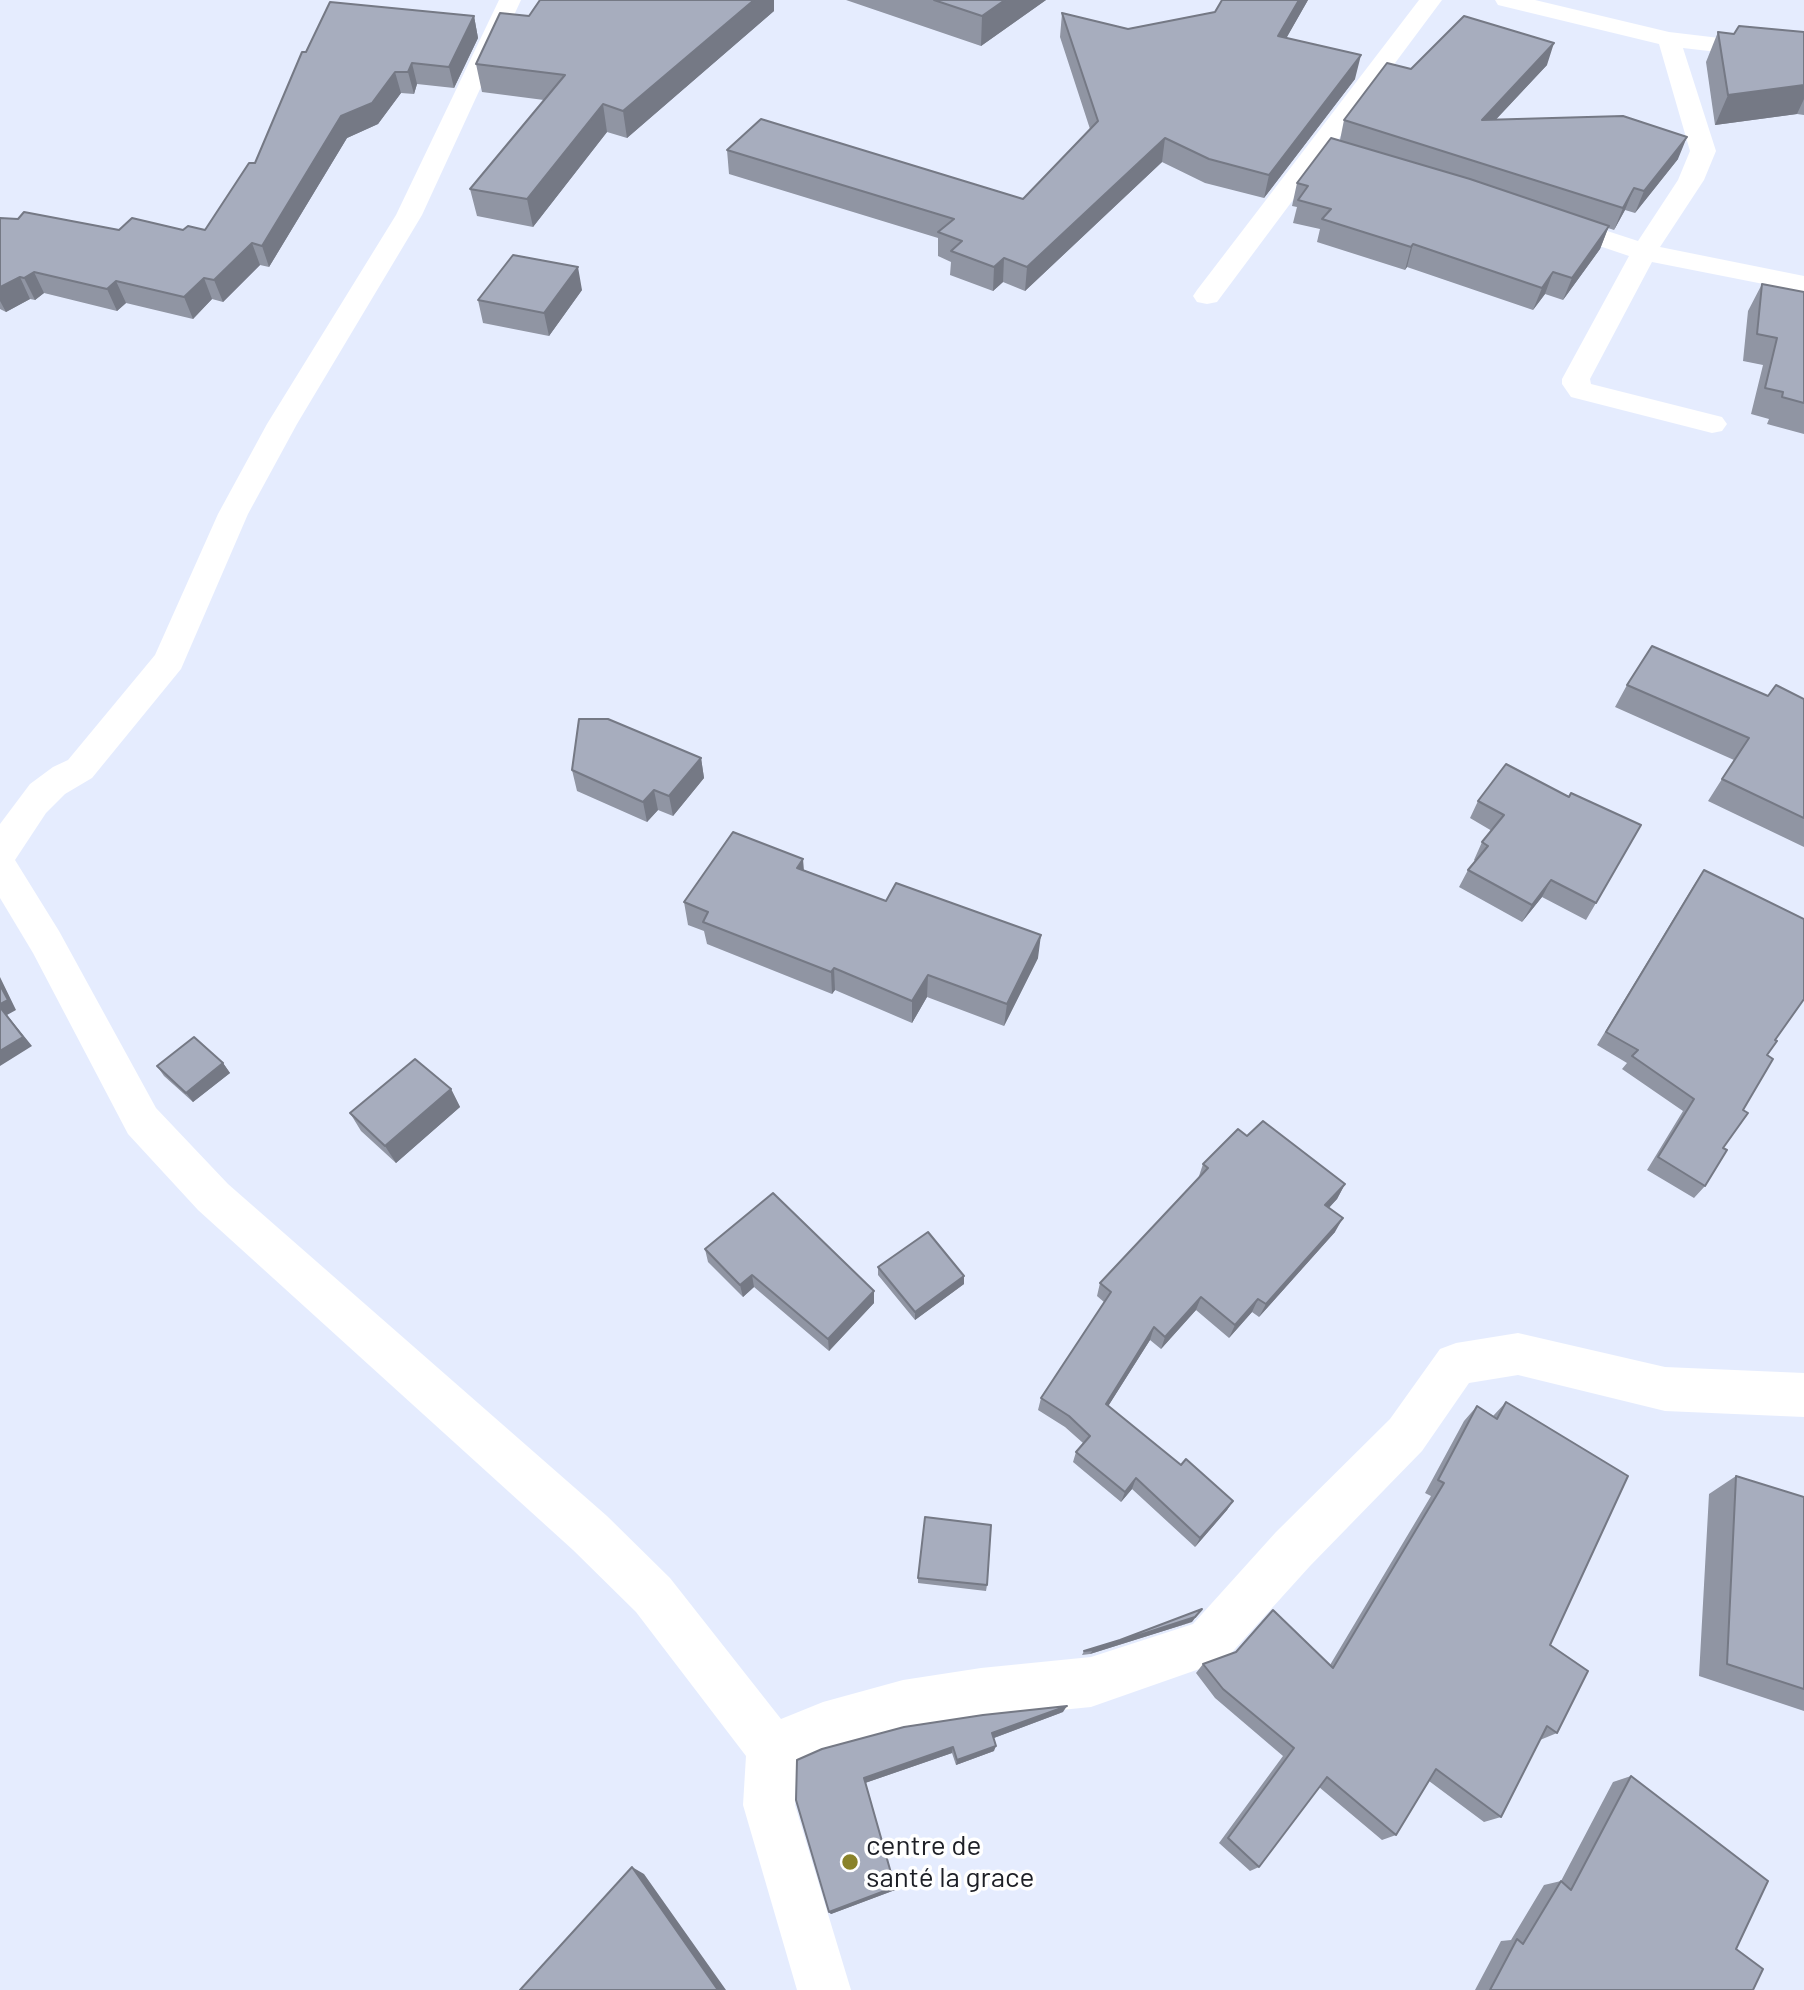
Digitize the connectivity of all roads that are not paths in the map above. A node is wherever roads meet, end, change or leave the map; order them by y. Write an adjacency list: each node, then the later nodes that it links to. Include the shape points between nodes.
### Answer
1 (510, 0): 13 (street, via 409,215 233,514 169,661 80,769 44,789)
2 (1431, 0): 6 (street)
3 (1507, 0): 4 (street)
4 (1669, 39): 5 (street); 9 (street, via 1703,151 1691,180)
5 (1804, 55)
6 (1320, 148): 7 (street); 11 (street)
7 (1345, 155)
8 (1525, 212): 9 (street)
9 (1644, 252): 10 (street); 12 (street, via 1576,384 1581,391)
10 (1804, 284)
11 (1206, 296)
12 (1712, 424)
13 (0, 854)
14 (0, 866): 16 (street, via 142,1121 213,1197 653,1595)
15 (1804, 1395): 16 (street, via 1665,1389 1518,1354 1456,1364 1406,1435 1208,1643 1091,1682 903,1704 822,1727)
16 (772, 1748): 17 (street, via 769,1805)
17 (824, 1990)

